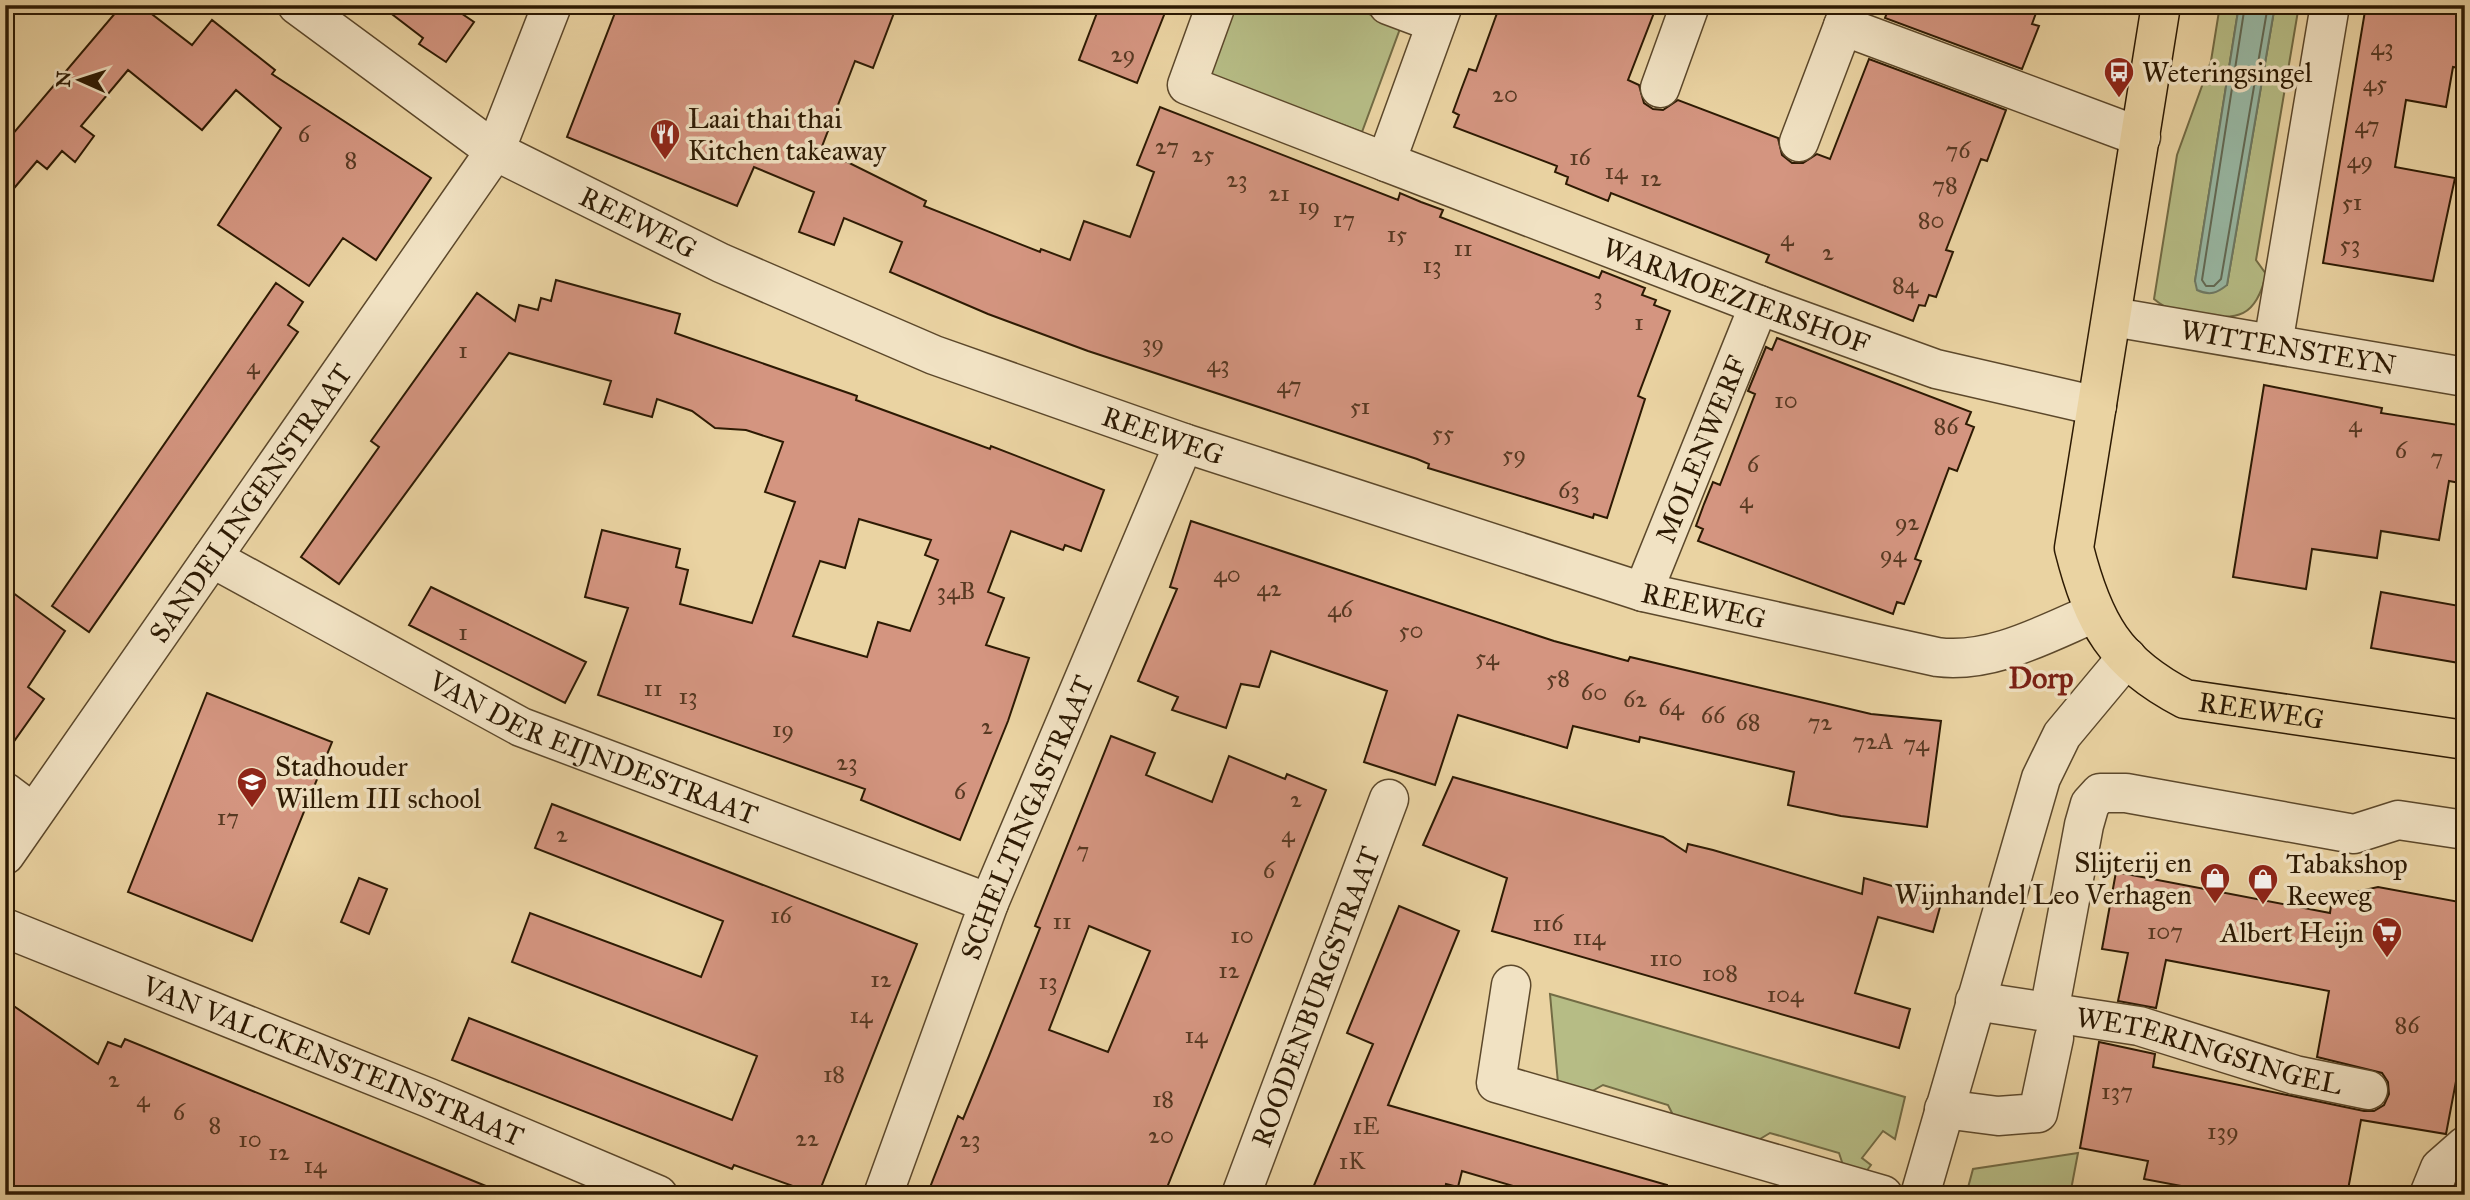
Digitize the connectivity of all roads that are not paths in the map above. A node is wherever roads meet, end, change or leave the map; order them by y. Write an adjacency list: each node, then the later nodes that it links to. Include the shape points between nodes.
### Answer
1 (297, 5): 13 (street, REEWEG)
2 (552, 5): 13 (street, SANDELINGENSTRAAT)
3 (1216, 5): 14 (street, WARMOEZIERSHOF, via 1187,85)
4 (1388, 5): 8 (street)
5 (1690, 5): 10 (street)
6 (2161, 5): 11 (main road)
7 (2330, 5): 17 (street)
8 (1439, 14): 14 (street)
9 (1847, 15): 11 (street); 12 (street)
10 (1660, 88)
11 (2141, 137): 16 (main road)
12 (1799, 142)
13 (495, 151): 20 (street, REEWEG, via 720,263 934,355); 21 (street, SANDELINGENSTRAAT)
14 (1386, 162): 15 (street, WARMOEZIERSHOF)
15 (1759, 305): 19 (street, WARMOEZIERSHOF, via 1936,369); 22 (street, MOLENWERF)
16 (2113, 317): 17 (street, WITTENSTEYN); 19 (main road)
17 (2273, 344): 18 (street, WITTENSTEYN)
18 (2465, 377)
19 (2096, 406): 23 (main road, REEWEG, via 2074,548)
20 (1184, 443): 22 (street, REEWEG); 30 (street, SCHELTINGASTRAAT)
21 (212, 558): 27 (street, SANDELINGENSTRAAT); 30 (street, VAN DER EIJNDESTRAAT, via 521,727)
22 (1643, 592): 23 (street, REEWEG, via 1955,659 2011,647)
23 (2094, 613): 24 (main road, REEWEG)
24 (2127, 657): 25 (main road, REEWEG, via 2151,681 2185,699); 33 (street, via 2049,757)
25 (2465, 740)
26 (1389, 799): 40 (street, ROODENBURGSTRAAT)
27 (19, 802): 29 (street, SANDELINGENSTRAAT)
28 (2465, 830): 34 (street, WETERINGSINGEL, via 2399,820 2354,834 2126,793 2100,793 2090,804)
29 (5, 855)
30 (989, 903): 39 (street, SCHELTINGASTRAAT)
31 (5, 929): 38 (street, VAN VALCKENSTEINSTRAAT)
32 (1511, 985): 41 (street, via 1496,1083)
33 (1975, 1001): 34 (street, WETERINGSINGEL); 36 (street)
34 (2051, 1025): 35 (street, WETERINGSINGEL, via 2139,1026 2295,1075); 36 (street, WETERINGSINGEL, via 2038,1113 1998,1116)
35 (2368, 1090)
36 (1944, 1109): 42 (street)
37 (2465, 1146): 43 (street, via 2440,1168)
38 (658, 1195)
39 (883, 1195)
40 (1241, 1195)
41 (1882, 1195)
42 (1920, 1195)
43 (2429, 1195)

